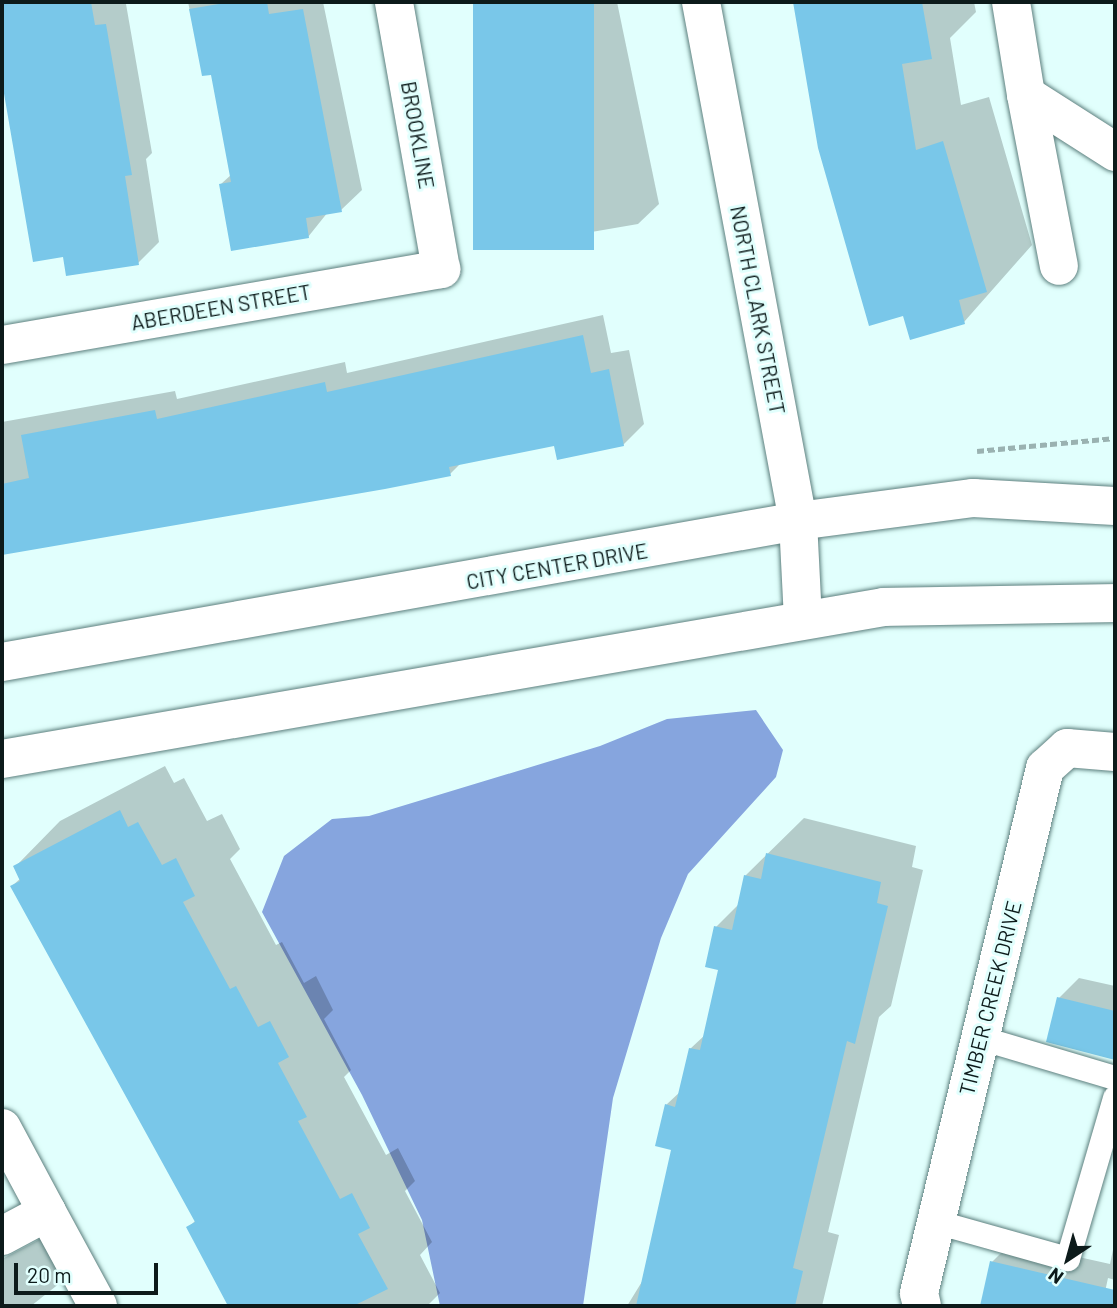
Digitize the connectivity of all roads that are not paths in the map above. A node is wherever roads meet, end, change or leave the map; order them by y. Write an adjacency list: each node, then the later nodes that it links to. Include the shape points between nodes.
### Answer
1 (394, 2): 7 (street, BROOKLINE)
2 (701, 2): 10 (street, NORTH CLARK STREET)
3 (1011, 2): 4 (street)
4 (1026, 95): 5 (street); 6 (street)
5 (1115, 152)
6 (1059, 266)
7 (441, 269): 8 (street, ABERDEEN STREET)
8 (2, 345)
9 (1115, 506): 10 (street, CITY CENTER DRIVE, via 973,498)
10 (798, 521): 12 (street, NORTH CLARK STREET); 13 (street, CITY CENTER DRIVE)
11 (1115, 603): 12 (street, via 884,607)
12 (803, 620): 15 (street)
13 (2, 662)
14 (1115, 752): 16 (street, TIMBER CREEK DRIVE, via 1067,748 1045,768)
15 (2, 759)
16 (980, 1038): 17 (lane); 21 (street, TIMBER CREEK DRIVE)
17 (1115, 1079)
18 (1115, 1098): 21 (lane, via 1068,1259)
19 (2, 1128): 20 (street)
20 (47, 1212): 22 (street); 23 (street)
21 (936, 1222): 24 (street, TIMBER CREEK DRIVE)
22 (2, 1236)
23 (98, 1306)
24 (922, 1306)

